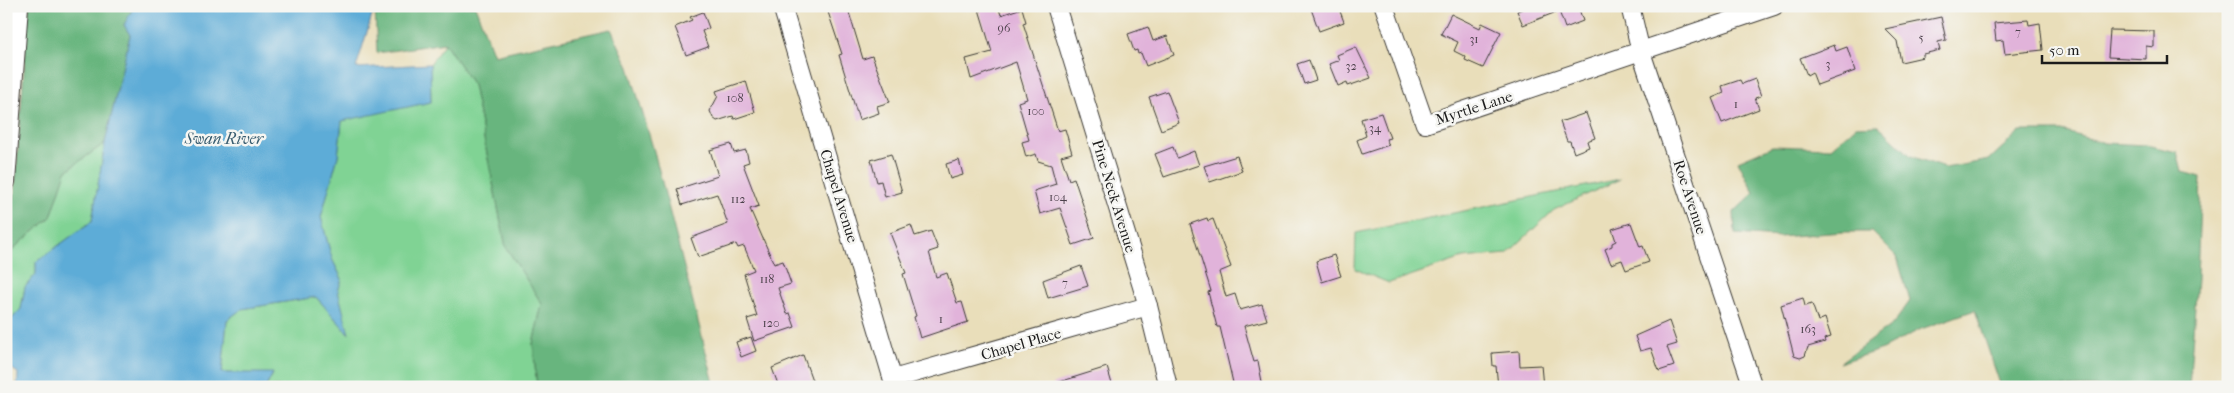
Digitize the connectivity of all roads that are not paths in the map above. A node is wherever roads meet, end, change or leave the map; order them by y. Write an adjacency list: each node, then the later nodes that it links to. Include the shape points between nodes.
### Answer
1 (19, 6): 8 (street)
2 (782, 6): 10 (street, Chapel Avenue)
3 (1056, 6): 9 (street, Pine Neck Avenue)
4 (1384, 6): 7 (street, Myrtle Lane, via 1425,124)
5 (1630, 6): 7 (street, Roe Avenue)
6 (1774, 6): 7 (street)
7 (1641, 52): 12 (street, Roe Avenue)
8 (6, 182)
9 (1148, 306): 10 (street, Chapel Place); 11 (street, Pine Neck Avenue)
10 (894, 383)
11 (1168, 387)
12 (1753, 387)

